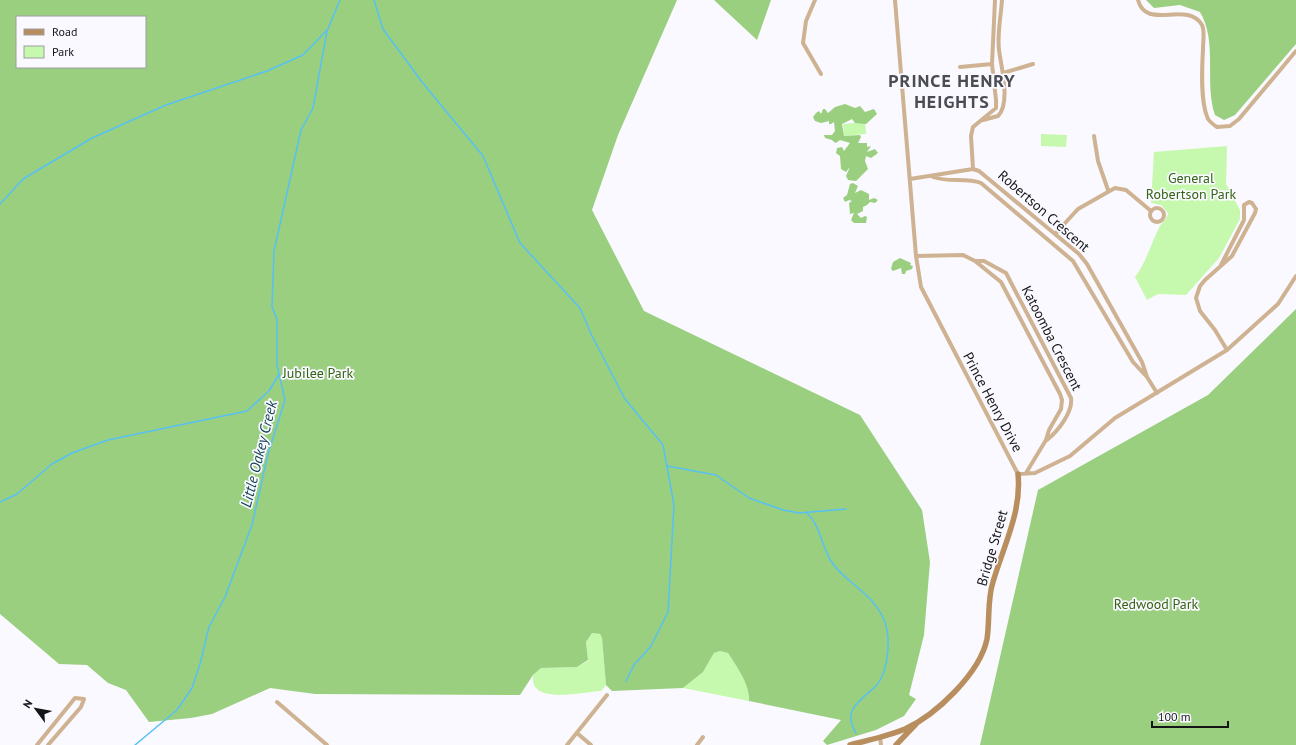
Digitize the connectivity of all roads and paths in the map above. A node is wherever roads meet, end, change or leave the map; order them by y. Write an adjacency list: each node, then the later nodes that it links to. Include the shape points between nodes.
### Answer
1 (816, 0): 11 (street, via 802,37 804,48)
2 (895, 0): 16 (street, Prince Henry Drive)
3 (994, 0): 7 (street)
4 (1002, 0): 10 (street, via 999,49)
5 (1138, 0): 6 (street, via 1143,9 1153,14 1183,11 1191,13 1203,26 1206,109 1208,119 1217,127 1230,126 1240,119)
6 (1296, 50)
7 (992, 64): 9 (street); 12 (street, via 996,108)
8 (1033, 64): 10 (street)
9 (960, 67)
10 (1003, 73): 12 (street, via 1002,113 993,119)
11 (821, 74)
12 (983, 120): 14 (street, via 973,127 971,136)
13 (1094, 136): 17 (street, via 1098,161)
14 (973, 169): 15 (street, Robertson Crescent); 19 (street, Robertson Crescent, via 979,170)
15 (932, 176): 16 (street, Robertson Crescent); 25 (street, Robertson Crescent, via 943,181 973,180 981,183 1070,258 1133,362)
16 (910, 179): 20 (street, Prince Henry Drive)
17 (1108, 190): 18 (street, via 1126,190); 19 (street, via 1078,209)
18 (1151, 211)
19 (1055, 234): 25 (street, Robertson Crescent, via 1087,264 1142,362)
20 (916, 256): 21 (street, Katoomba Crescent, via 954,254); 29 (street, Prince Henry Drive, via 925,296)
21 (974, 260): 27 (street, Katoomba Crescent, via 1001,282 1060,394 1061,409); 27 (street, Katoomba Crescent, via 984,261 1006,273 1071,398 1071,407 1057,430)
22 (1221, 265): 22 (street, via 1244,220 1244,205 1252,203 1256,209 1255,213 1232,256); 24 (street, via 1200,286 1196,298 1200,311)
23 (1296, 276): 24 (street, Prince Henry Drive, via 1278,304)
24 (1227, 350): 26 (street, Prince Henry Drive)
25 (1147, 376): 26 (street, Robertson Crescent)
26 (1157, 393): 28 (street, Prince Henry Drive, via 1115,418 1070,456 1035,473)
27 (1046, 440): 28 (street, Katoomba Crescent)
28 (1026, 473): 29 (street, Prince Henry Drive)
29 (1018, 474): 32 (street, Bridge Street, via 1019,492 1006,544 992,584 987,640 983,653 968,677)
30 (607, 695): 33 (street)
31 (277, 702): 38 (street)
32 (918, 722): 35 (street, Bridge Street); 44 (street)
33 (577, 733): 39 (street); 40 (street)
34 (703, 738): 41 (street)
35 (880, 738): 42 (street, Bridge Street); 43 (street)
36 (37, 745): 37 (street, via 76,698 84,699 81,707)
37 (48, 745)
38 (327, 745)
39 (567, 745)
40 (592, 745)
41 (697, 745)
42 (850, 745)
43 (881, 745)
44 (896, 745)

